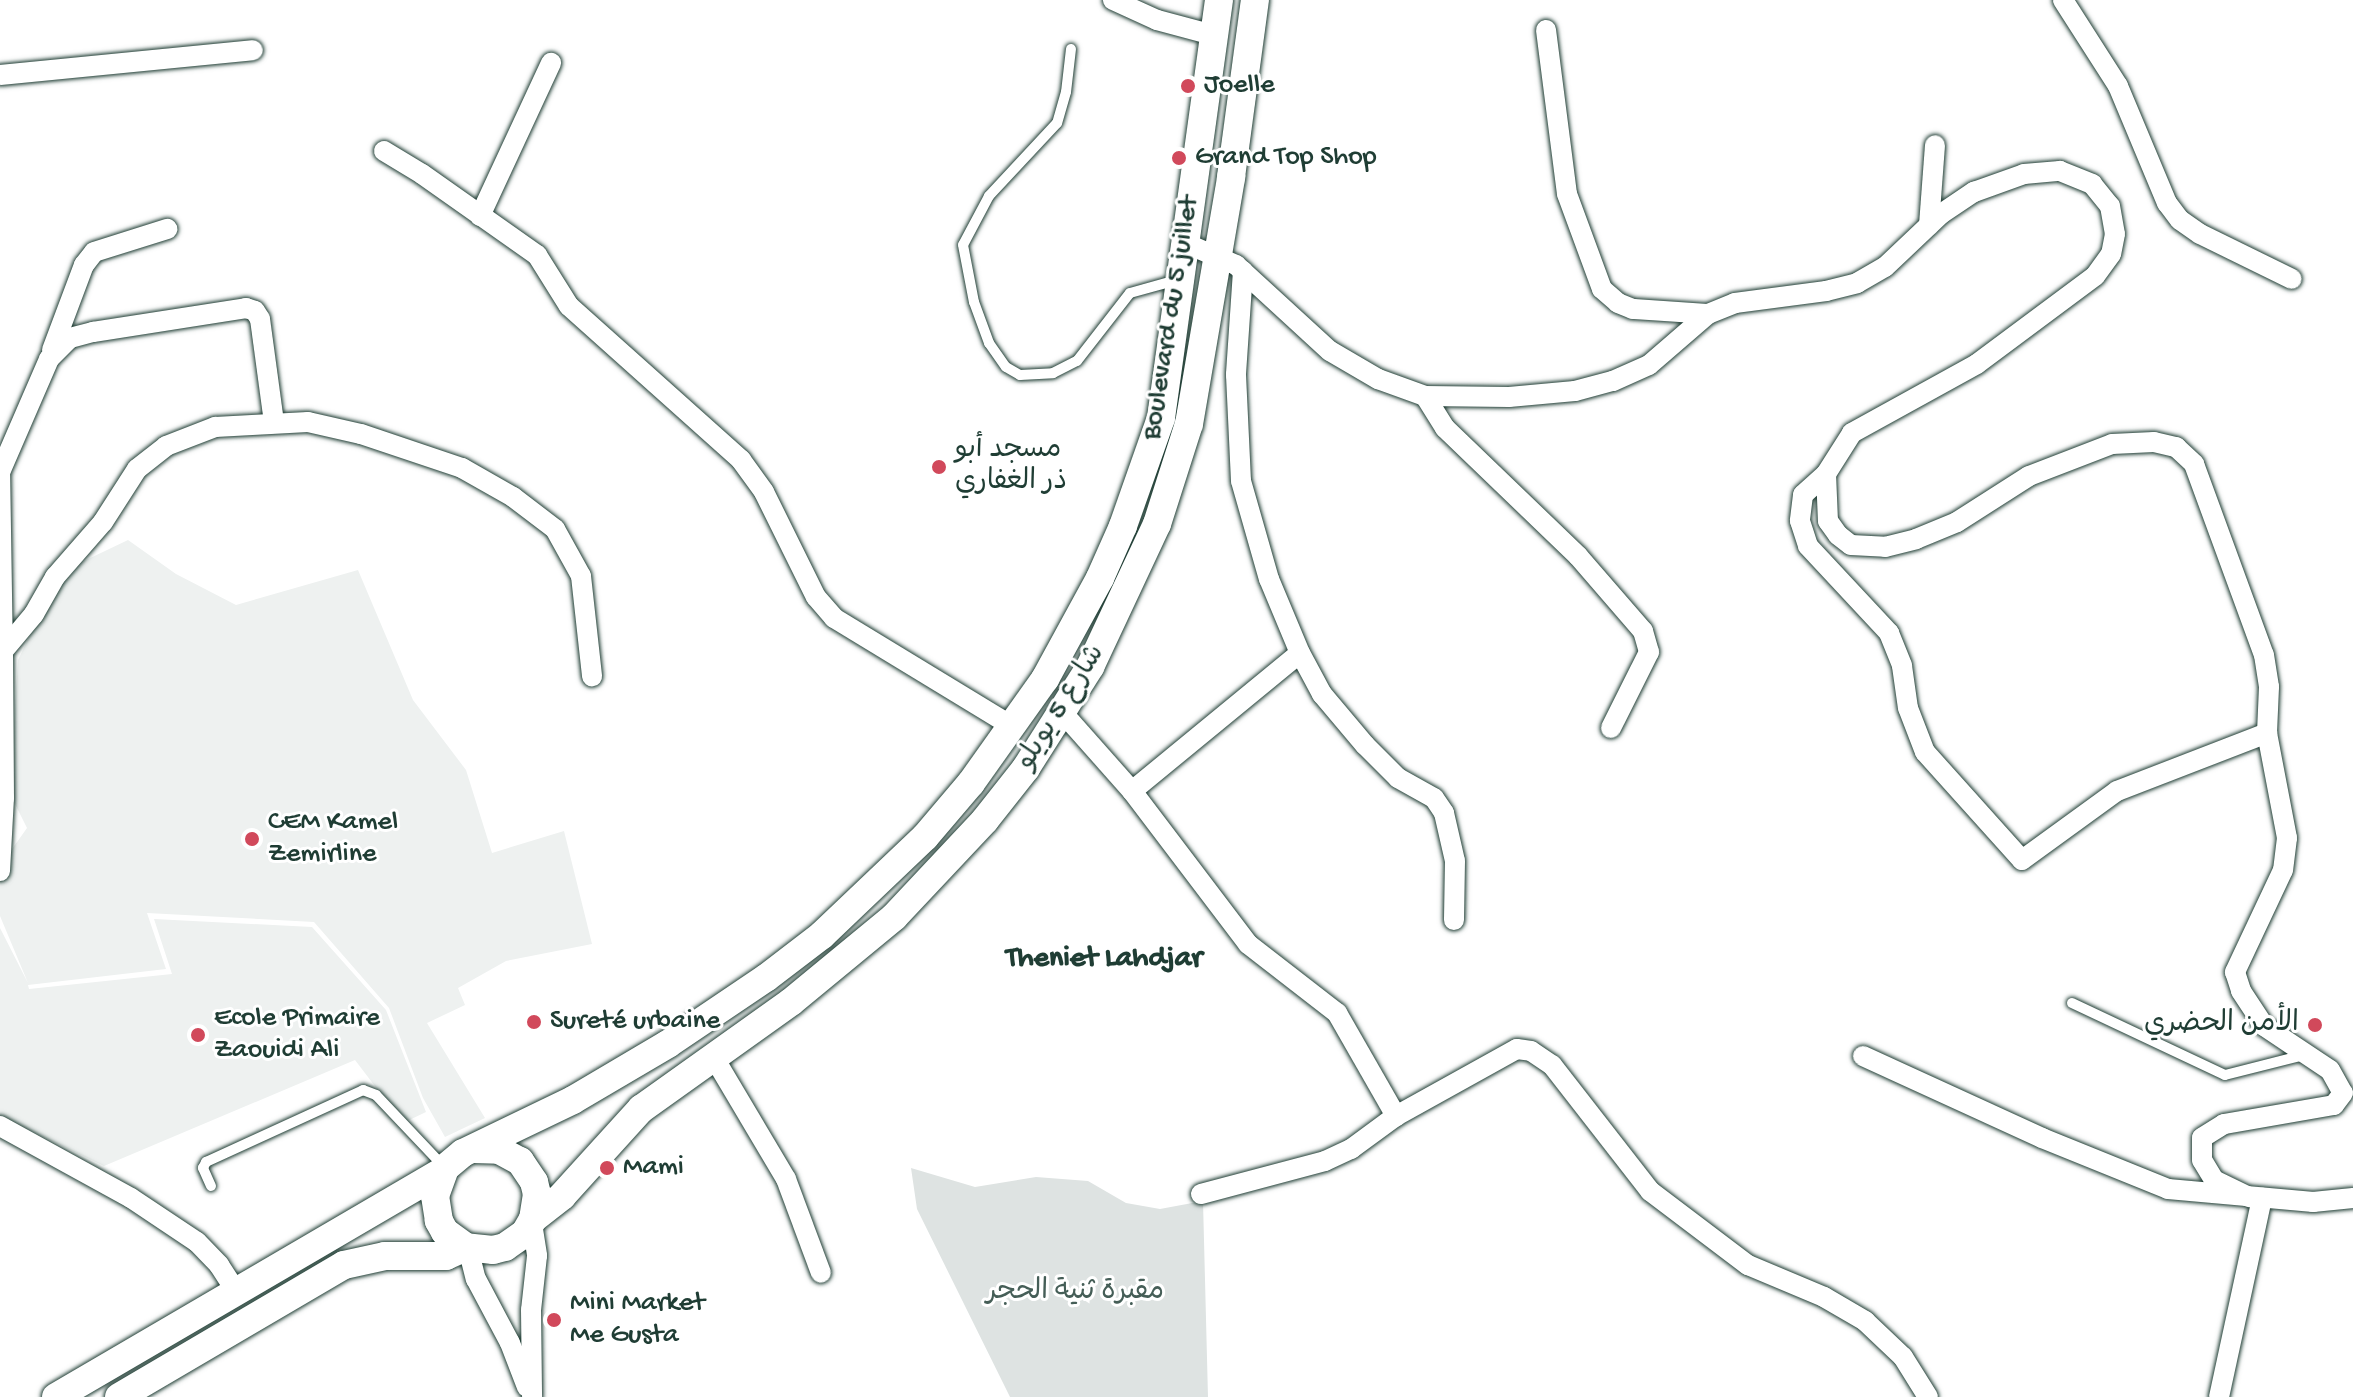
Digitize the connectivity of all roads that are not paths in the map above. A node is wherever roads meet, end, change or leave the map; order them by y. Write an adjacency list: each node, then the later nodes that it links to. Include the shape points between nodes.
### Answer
1 (1113, 0): 6 (street, via 1157,20)
2 (1219, 0): 6 (main road, Boulevard du 5 juillet)
3 (1255, 0): 17 (main road, شارع 5 يويلو)
4 (2063, 0): 19 (street, via 2118,86 2167,203 2180,220)
5 (1546, 30): 21 (street, via 1567,194 1602,289 1633,309)
6 (1213, 35): 16 (main road, Boulevard du 5 juillet)
7 (1071, 49): 20 (lane, via 1057,123 989,196 963,245 989,343 1006,367 1020,375 1053,373 1077,361 1130,293)
8 (253, 50): 10 (street)
9 (551, 63): 13 (street)
10 (0, 75)
11 (1935, 145): 14 (street)
12 (384, 151): 13 (street)
13 (480, 216): 31 (street, via 537,255 569,306 741,460 764,492 816,597 834,618)
14 (1929, 225): 21 (street, via 1885,267 1857,283 1735,303); 26 (street, via 1974,192 2024,174 2060,171 2092,184 2110,206 2115,234 2111,254 2095,276 1977,364 1852,433)
15 (167, 229): 22 (street, via 94,252 84,265)
16 (1185, 243): 17 (street); 20 (main road, Boulevard du 5 juillet)
17 (1218, 256): 18 (street); 30 (main road, شارع 5 يويلو, via 1189,424 1174,475 1126,597)
18 (1243, 271): 23 (street, via 1330,351 1378,379); 28 (street, via 1236,375 1241,481 1269,579)
19 (2292, 279)
20 (1179, 280): 31 (main road, Boulevard du 5 juillet, via 1161,418 1144,473 1100,578)
21 (1708, 314): 23 (street, via 1649,365 1613,381 1575,391 1509,397)
22 (49, 359): 24 (street, via 70,338 246,308 260,319); 25 (street)
23 (1425, 396): 32 (street, via 1445,428 1578,556 1643,631 1649,652)
24 (274, 423): 27 (street, via 215,427 166,446 137,469 103,522 55,577 34,614); 29 (street, via 308,422 421,452 513,497 555,529 581,576)
25 (0, 469): 27 (street)
26 (1826, 474): 33 (street, via 1828,521 1838,535 1851,545 1885,547 1957,522 2029,476 2084,453 2112,444 2176,447 2194,464 2252,614 2269,687); 33 (street, via 1803,495 1800,521 1808,546 1889,633 1925,752 2022,860 2117,791)
27 (3, 651): 35 (street)
28 (1300, 653): 34 (street); 36 (street, via 1322,694 1365,745 1398,778 1434,798 1444,813 1455,861)
29 (592, 676)
30 (1063, 713): 34 (street); 39 (main road, شارع 5 يويلو, via 985,820 894,917 791,1002)
31 (1013, 727): 44 (main road, Boulevard du 5 juillet, via 925,837 811,943 645,1059)
32 (1611, 728)
33 (2267, 733): 38 (street, via 2287,838 2283,870 2235,972 2264,1026)
34 (1132, 791): 42 (street, via 1248,944 1337,1013)
35 (0, 871)
36 (1454, 920)
37 (2072, 1003): 38 (lane, via 2225,1075)
38 (2304, 1055): 41 (street, via 2330,1070 2343,1093)
39 (713, 1056): 50 (main road, شارع 5 يويلو, via 641,1109 562,1196); 52 (street, via 786,1179)
40 (1863, 1056): 48 (street, via 2168,1189)
41 (2343, 1105): 48 (street, via 2224,1124 2202,1138 2202,1160 2214,1180)
42 (1396, 1116): 47 (street, via 1325,1161); 57 (street, via 1517,1049 1531,1051 1552,1065 1650,1191 1748,1265 1865,1321 1903,1357)
43 (0, 1126): 53 (street, via 131,1198 197,1242)
44 (474, 1149): 45 (main road); 50 (main road, via 499,1150 520,1161 534,1182 537,1207)
45 (444, 1170): 46 (lane, via 376,1095 363,1090 206,1162 203,1168); 51 (main road, via 435,1208 445,1232); 53 (main road)
46 (211, 1186)
47 (1201, 1194)
48 (2255, 1197): 49 (street, via 2313,1202); 58 (street)
49 (2353, 1198)
50 (532, 1221): 51 (main road, via 505,1247); 56 (street, via 537,1256 531,1310)
51 (467, 1247): 55 (main road, via 446,1256 364,1259 324,1274); 56 (street, via 472,1272)
52 (821, 1273)
53 (236, 1291): 54 (main road)
54 (56, 1397)
55 (119, 1397)
56 (532, 1397)
57 (1928, 1397)
58 (2219, 1397)

